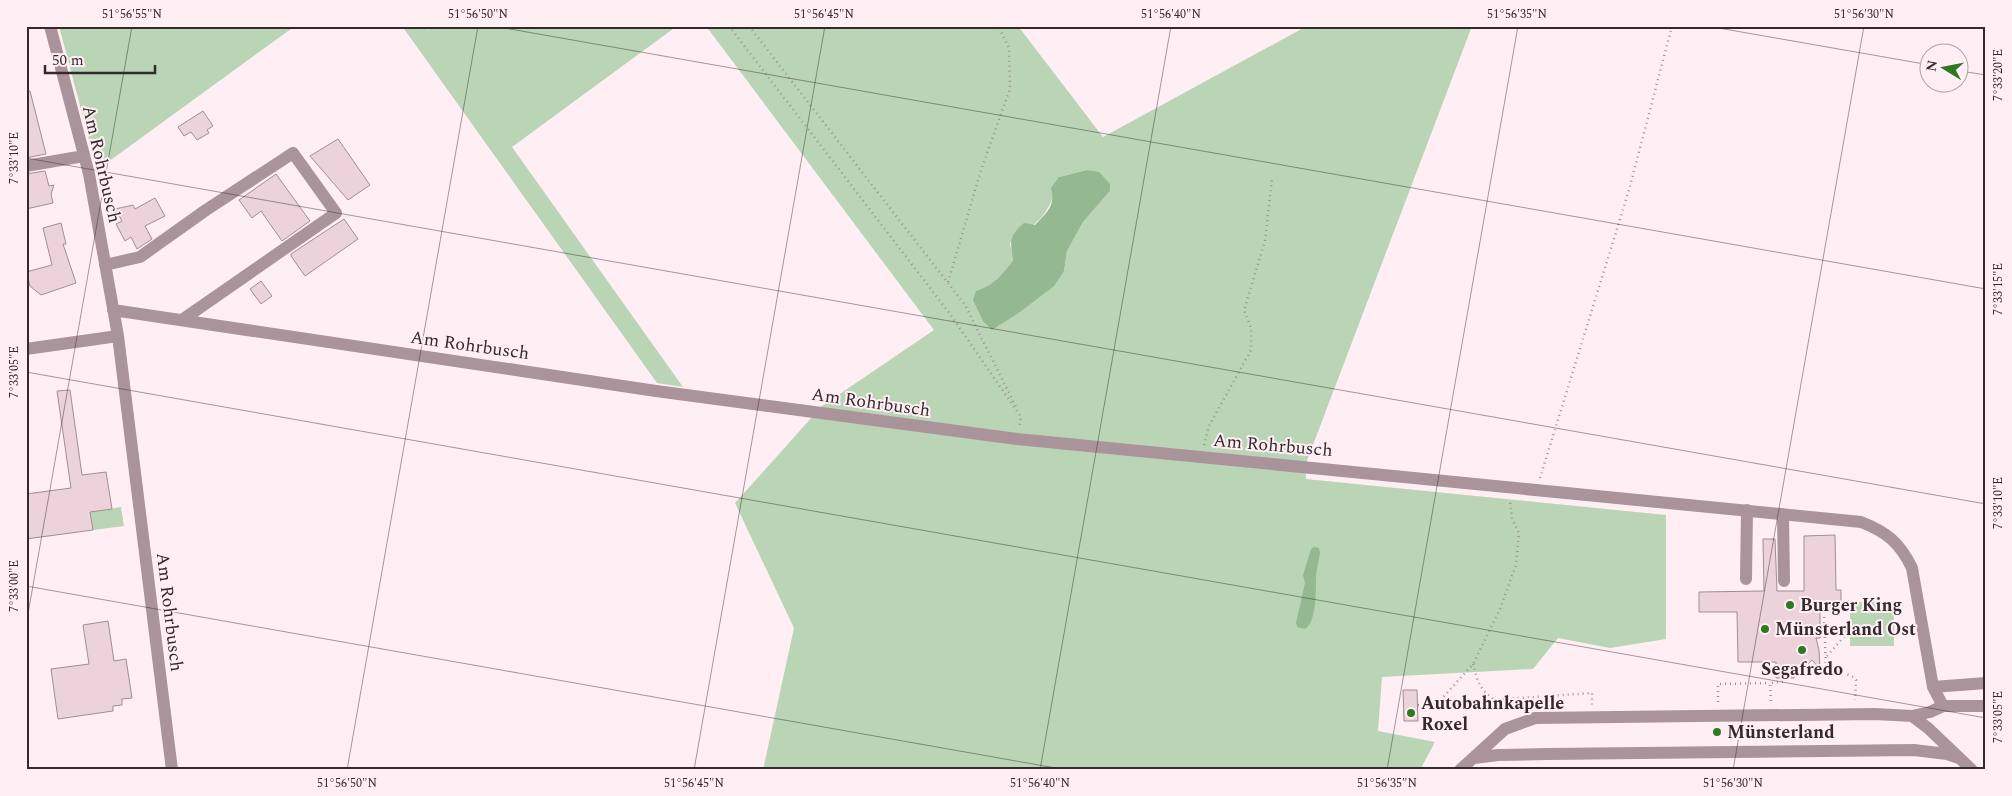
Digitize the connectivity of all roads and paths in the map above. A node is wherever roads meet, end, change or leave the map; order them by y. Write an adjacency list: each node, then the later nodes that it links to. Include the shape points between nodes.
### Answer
1 (50, 26): 6 (street, Am Rohrbusch)
2 (729, 26): 15 (path, via 950,314)
3 (749, 26): 10 (path)
4 (998, 26): 10 (path, via 1009,48 1010,89 981,170)
5 (1672, 26): 19 (path, via 1629,190)
6 (84, 156): 7 (street); 9 (street, Am Rohrbusch)
7 (26, 166)
8 (1272, 179): 17 (path, via 1265,241 1244,310 1251,328 1251,350 1209,426)
9 (105, 265): 11 (street, Am Rohrbusch); 12 (street, via 140,257 294,153 336,213)
10 (948, 282): 15 (path, via 965,305)
11 (113, 310): 12 (street, Am Rohrbusch); 13 (street, Am Rohrbusch)
12 (182, 320): 16 (street, Am Rohrbusch, via 656,391)
13 (118, 336): 14 (street); 46 (street, Am Rohrbusch)
14 (26, 349)
15 (1021, 417): 16 (path)
16 (1017, 439): 17 (street, Am Rohrbusch)
17 (1200, 456): 18 (street, Am Rohrbusch)
18 (1509, 486): 19 (street, Am Rohrbusch); 27 (path, via 1512,519 1519,533 1516,565 1500,609)
19 (1537, 489): 20 (street, Am Rohrbusch)
20 (1747, 510): 21 (street, Am Rohrbusch); 22 (street)
21 (1783, 514): 23 (street); 33 (street, Am Rohrbusch, via 1861,522 1877,528 1904,552 1912,568)
22 (1746, 579)
23 (1784, 581)
24 (1824, 612): 25 (path)
25 (1825, 631): 26 (path); 26 (path, via 1850,631)
26 (1826, 657): 29 (path)
27 (1473, 664): 34 (path, via 1481,689); 35 (path)
28 (1794, 668): 29 (path)
29 (1826, 668): 39 (path, via 1841,671 1856,680)
30 (1786, 678): 31 (path, via 1786,681)
31 (1770, 683): 40 (path); 41 (path, via 1718,684)
32 (1986, 683): 33 (street)
33 (1933, 687): 37 (street, Am Rohrbusch)
34 (1494, 700): 35 (path); 43 (path, via 1592,693)
35 (1437, 704): 36 (path)
36 (1418, 705)
37 (1943, 706): 38 (street); 42 (street)
38 (1986, 706)
39 (1855, 714): 40 (street); 42 (street)
40 (1771, 715): 41 (street)
41 (1718, 716): 43 (street)
42 (1912, 716): 45 (street)
43 (1593, 717): 44 (street, via 1535,718 1521,722 1505,729)
44 (1474, 758): 45 (street, via 1540,754 1914,750); 47 (street)
45 (1959, 758): 48 (street)
46 (172, 770)
47 (1460, 770)
48 (1972, 770)

